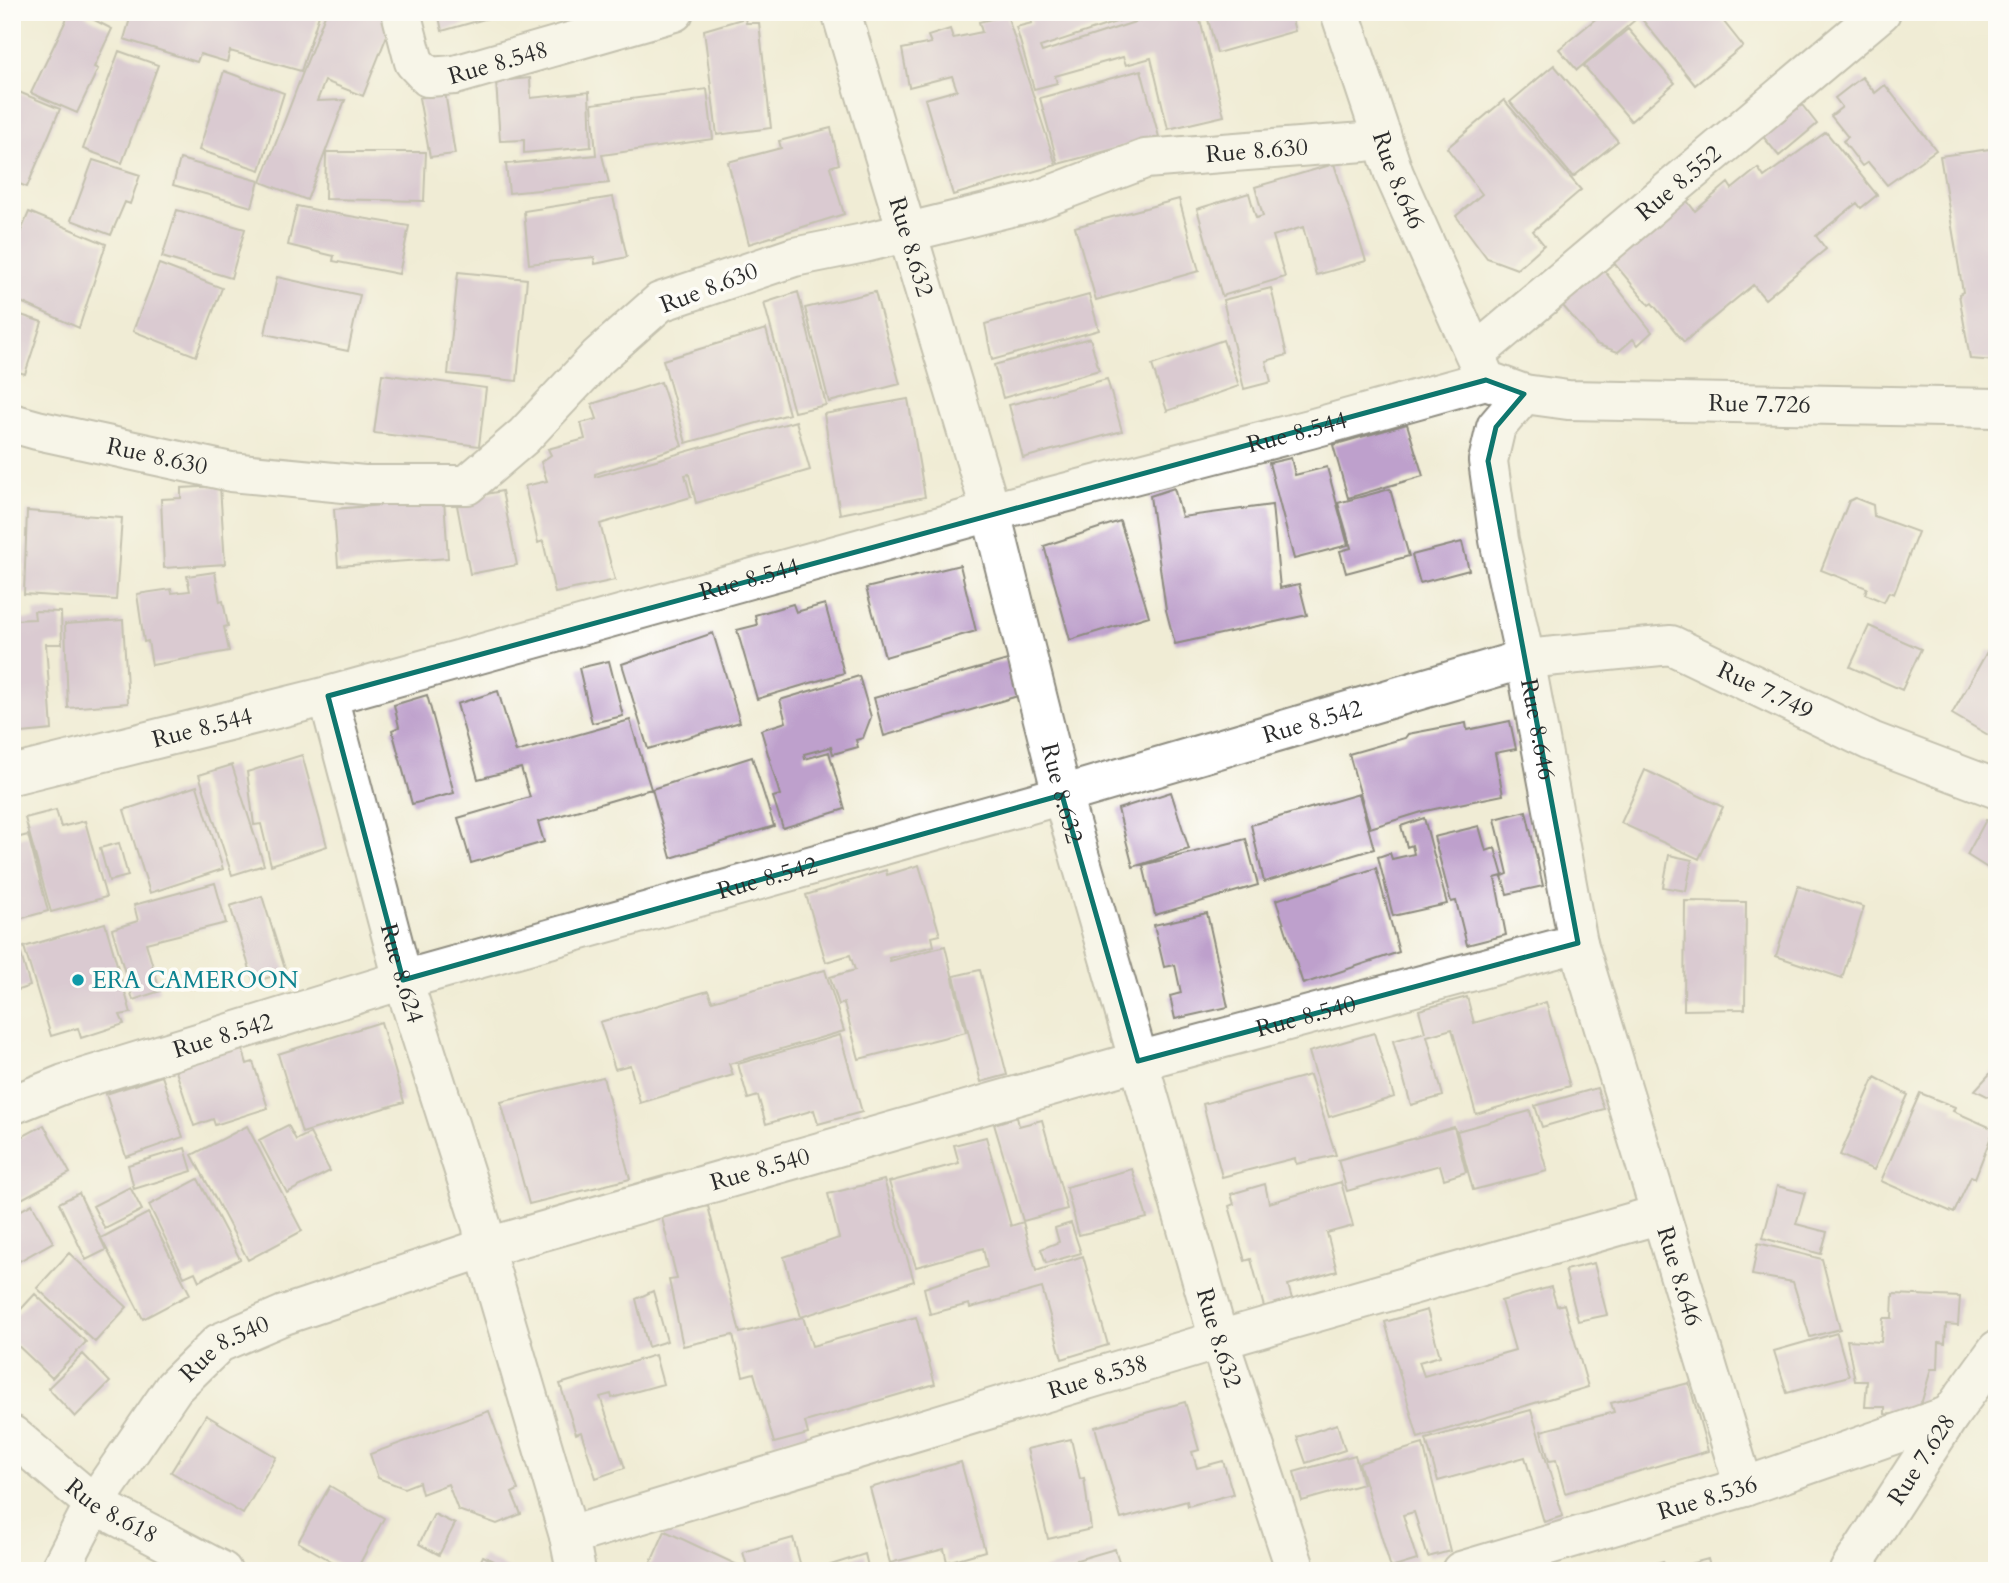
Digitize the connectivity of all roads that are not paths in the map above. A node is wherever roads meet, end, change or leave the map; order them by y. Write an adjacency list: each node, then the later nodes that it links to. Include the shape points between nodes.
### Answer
1 (401, 12): 2 (street, Rue 8.548, via 414,62 428,77 455,75)
2 (674, 12)
3 (841, 12): 7 (street, Rue 8.632)
4 (1340, 12): 6 (street, Rue 8.646)
5 (1881, 12): 8 (street, Rue 8.552)
6 (1381, 134): 7 (street, Rue 8.630, via 1364,142 1144,159 1035,201); 8 (street, Rue 8.646, via 1394,174)
7 (907, 232): 11 (street, Rue 8.630, via 794,257 660,302 598,357 524,436 467,485 364,485 231,472); 12 (street, Rue 8.632)
8 (1480, 367): 9 (street); 12 (street, Rue 8.544, via 1310,429)
9 (1524, 394): 10 (street, Rue 7.726, via 1568,400); 13 (street, Rue 8.646, via 1496,427 1488,460 1499,540)
10 (1997, 408)
11 (12, 423)
12 (991, 512): 14 (street, Rue 8.544); 17 (street, Rue 8.632)
13 (1525, 659): 16 (street, Rue 7.749, via 1671,645 1871,741); 17 (street, Rue 8.542); 18 (street, Rue 8.646)
14 (328, 696): 15 (street, Rue 8.544); 19 (street, Rue 8.624)
15 (12, 775)
16 (1997, 789)
17 (1062, 795): 19 (street, Rue 8.542); 20 (street, Rue 8.632)
18 (1578, 943): 20 (street, Rue 8.540); 22 (street, Rue 8.646)
19 (403, 980): 21 (street, Rue 8.542, via 64,1084); 23 (street, Rue 8.624, via 482,1227)
20 (1138, 1061): 23 (street, Rue 8.540); 24 (street, Rue 8.632)
21 (12, 1105)
22 (1661, 1214): 24 (street, Rue 8.538); 28 (street, Rue 8.646)
23 (484, 1248): 29 (street, Rue 8.540, via 284,1315 219,1342 174,1387); 30 (street, Rue 8.624)
24 (1219, 1339): 30 (street, Rue 8.538); 33 (street, Rue 8.632)
25 (1997, 1350): 26 (street, Rue 7.628)
26 (1950, 1415): 28 (street, Rue 8.536); 35 (street, Rue 7.628)
27 (12, 1435): 29 (street, Rue 8.618)
28 (1744, 1487): 34 (street, Rue 8.536)
29 (94, 1504): 31 (street, Rue 8.540); 32 (street, Rue 8.618)
30 (572, 1554)
31 (59, 1571)
32 (222, 1571)
33 (1296, 1571)
34 (1461, 1571)
35 (1849, 1571)

